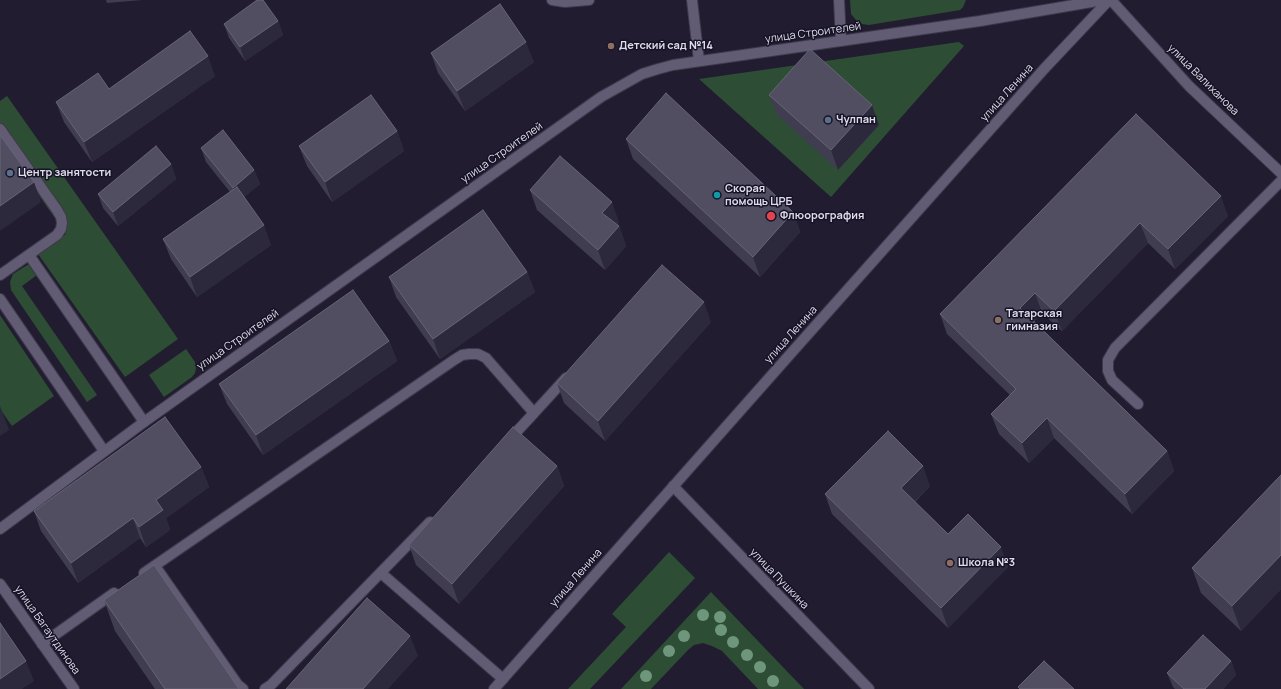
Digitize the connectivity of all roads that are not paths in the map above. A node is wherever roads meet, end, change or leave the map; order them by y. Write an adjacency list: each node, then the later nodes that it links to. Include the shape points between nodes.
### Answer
1 (552, 0): 2 (street)
2 (589, 0)
3 (692, 0): 8 (street)
4 (839, 0): 7 (street)
5 (1103, 0): 7 (street, улица Строителей)
6 (1110, 0): 10 (street, улица Валиханова, via 1189,86); 21 (street, улица Ленина, via 1039,75)
7 (841, 41): 8 (street, улица Строителей)
8 (699, 61): 18 (street, улица Строителей, via 658,68 601,97)
9 (0, 129): 12 (street, via 61,217 61,229 57,235)
10 (1281, 172)
11 (1281, 181): 16 (street, via 1115,348 1108,360 1108,371 1112,380)
12 (29, 255): 13 (street); 18 (street)
13 (0, 275)
14 (0, 299): 20 (street)
15 (575, 368): 17 (street)
16 (1138, 404)
17 (534, 413): 19 (street); 24 (street, via 486,358 478,354 462,355)
18 (144, 422): 20 (street, улица Строителей)
19 (501, 448)
20 (104, 451): 23 (street, улица Строителей)
21 (673, 486): 30 (street, улица Ленина); 35 (street, улица Пушкина)
22 (436, 516): 25 (street)
23 (0, 529)
24 (155, 566): 26 (street); 32 (street)
25 (381, 573): 30 (street); 33 (street)
26 (136, 579)
27 (0, 584): 29 (street, улица Багаутдинова)
28 (124, 587): 29 (street)
29 (42, 644): 31 (street, улица Багаутдинова)
30 (503, 679): 34 (street, улица Ленина)
31 (74, 689)
32 (243, 689)
33 (265, 689)
34 (494, 689)
35 (869, 689)

